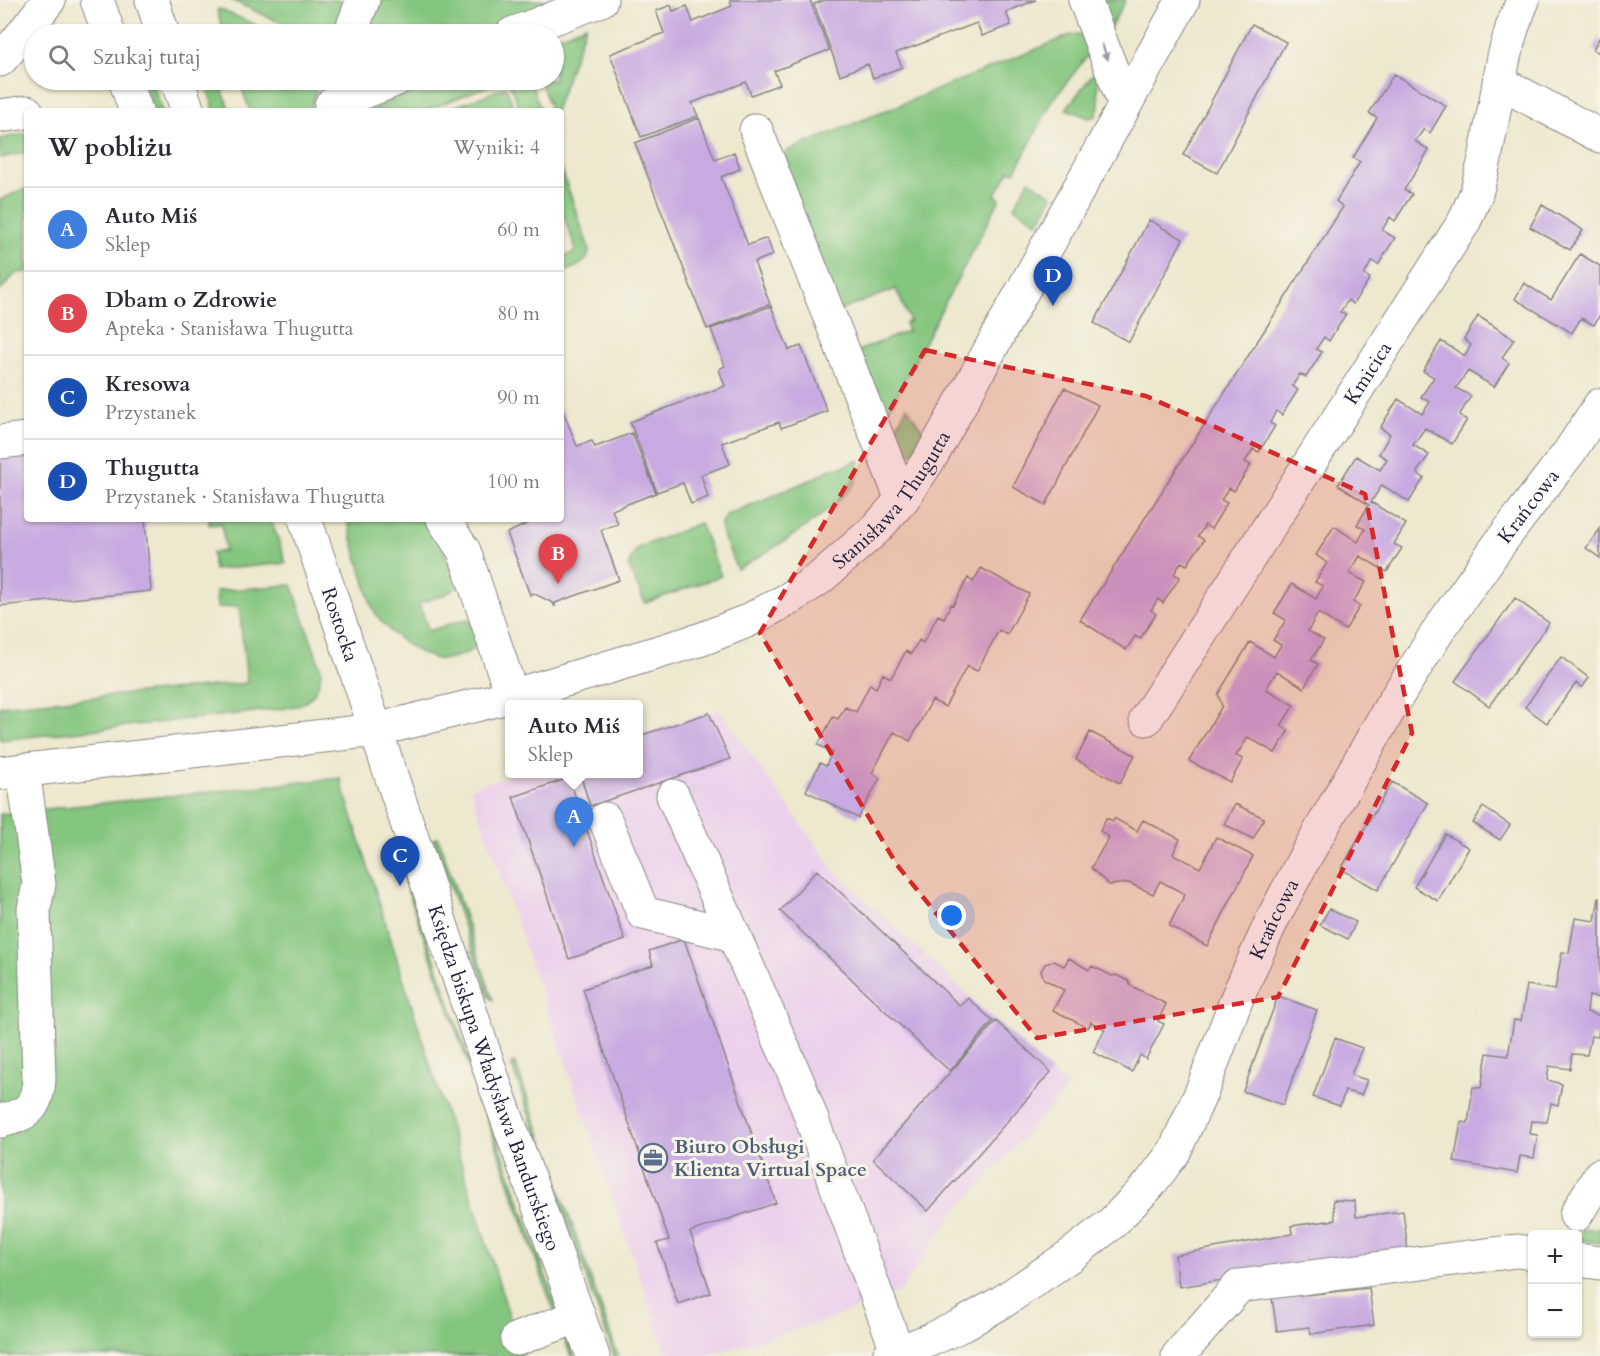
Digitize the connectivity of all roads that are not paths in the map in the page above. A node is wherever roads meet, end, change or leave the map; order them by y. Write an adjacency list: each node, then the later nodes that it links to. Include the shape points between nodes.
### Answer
1 (49, 0): 9 (street)
2 (97, 0): 10 (street)
3 (152, 0): 11 (street)
4 (363, 0): 12 (street)
5 (602, 0): 13 (street)
6 (1085, 0): 21 (street, one-way to 21)
7 (1183, 0): 21 (street, Stanisława Thugutta)
8 (1522, 0): 16 (street, Kmicica)
9 (30, 24)
10 (105, 24)
11 (160, 24)
12 (354, 24)
13 (538, 24)
14 (24, 32): 15 (street)
15 (0, 60)
16 (1499, 82): 27 (street); 35 (street, Kmicica, via 1485,159 1464,222)
17 (129, 90): 22 (street)
18 (181, 90): 23 (street)
19 (361, 90): 20 (street)
20 (333, 98)
21 (1125, 105): 31 (street, Stanisława Thugutta, via 932,455)
22 (135, 108)
23 (187, 108)
24 (24, 112): 25 (street)
25 (0, 116)
26 (756, 130): 31 (street)
27 (1600, 136)
28 (1600, 405): 49 (street, Krańcowa, via 1446,620 1391,706 1273,918 1174,1152 1112,1223 1071,1255 960,1326)
29 (24, 439): 30 (street)
30 (0, 442)
31 (902, 500): 34 (street, Stanisława Thugutta, via 877,528 820,578 747,621 702,639)
32 (306, 522): 36 (street, Rostocka)
33 (445, 522): 34 (street, via 464,551)
34 (512, 696): 36 (street, Stanisława Thugutta)
35 (1146, 719)
36 (376, 730): 37 (street, Stanisława Thugutta); 47 (street, Księdza biskupa Władysława Bandurskiego, via 496,1088)
37 (11, 772): 41 (street, via 39,884 34,909 39,1086 31,1107 20,1116)
38 (673, 796): 40 (street)
39 (605, 819): 40 (street, via 643,914)
40 (734, 935): 49 (street, via 798,1082)
41 (0, 1121)
42 (1600, 1175): 43 (street)
43 (1576, 1215)
44 (1528, 1252): 51 (street, via 1239,1286)
45 (1582, 1261): 46 (street)
46 (1600, 1263)
47 (579, 1316): 48 (street); 50 (street, Księdza biskupa Władysława Bandurskiego)
48 (517, 1339)
49 (893, 1354)
50 (593, 1356)
51 (1178, 1356)

